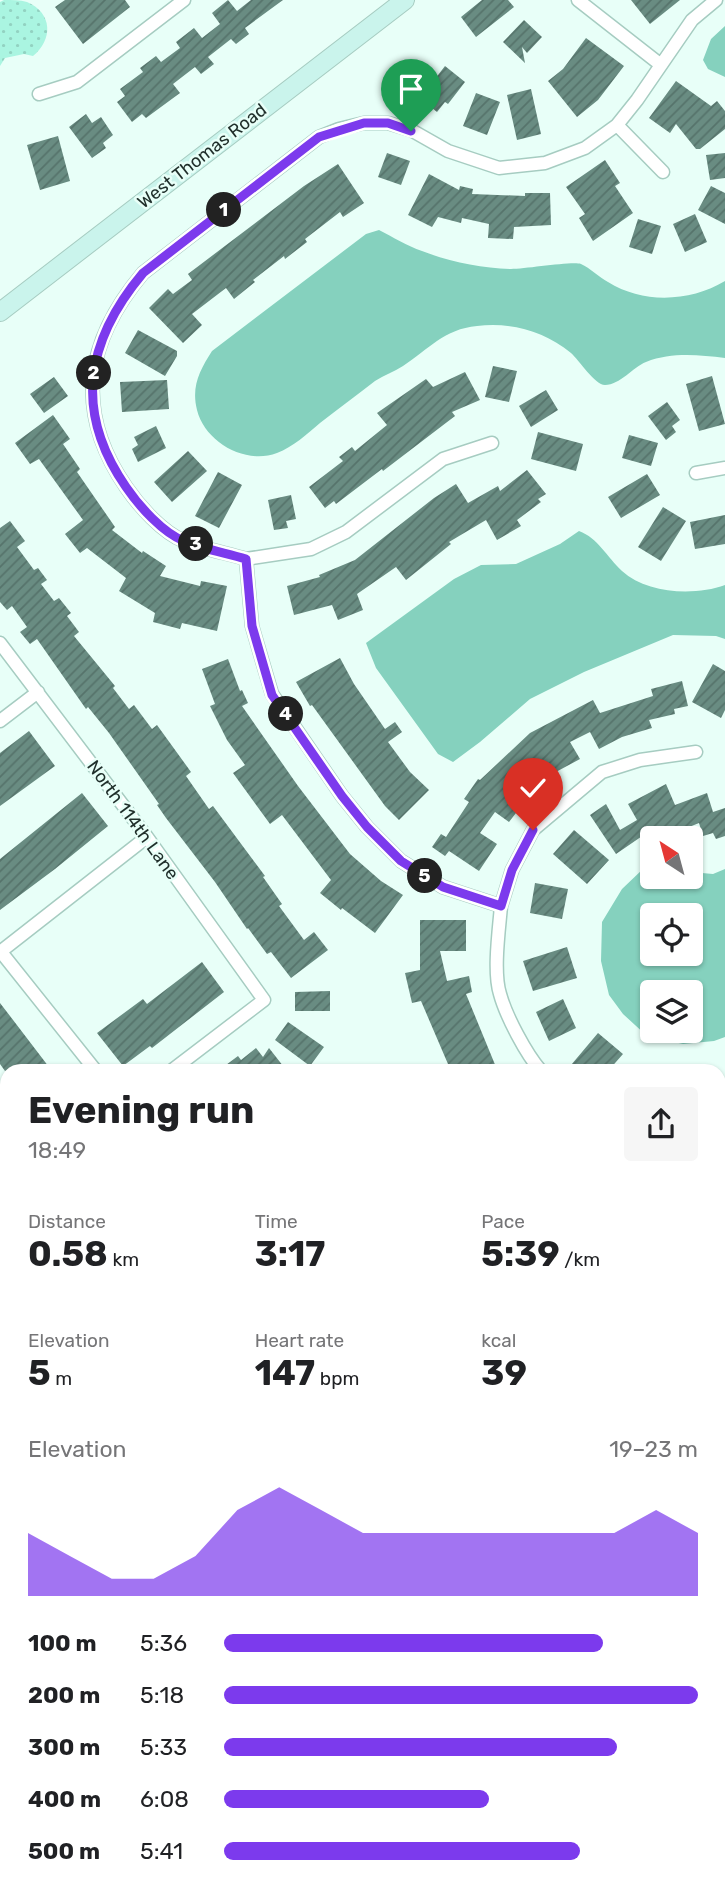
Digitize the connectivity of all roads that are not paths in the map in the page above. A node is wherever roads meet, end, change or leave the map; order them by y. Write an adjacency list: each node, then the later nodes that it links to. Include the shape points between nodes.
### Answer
1 (184, 0): 6 (street, via 77,82)
2 (405, 0): 9 (main road, West Thomas Road)
3 (578, 0): 5 (street)
4 (716, 0): 5 (street, via 692,20)
5 (661, 65): 7 (street)
6 (39, 94)
7 (617, 125): 8 (street); 13 (street, via 585,148 545,163 499,167 448,151 388,123 364,123 319,137 143,273 127,292 99,344 91,390 98,434 113,468 141,508 182,541)
8 (663, 172)
9 (0, 312)
10 (492, 443): 13 (street, via 443,458 346,532 311,549)
11 (725, 468): 12 (street)
12 (696, 473)
13 (246, 559): 19 (street, via 252,626 272,695 342,796 401,861 443,887)
14 (0, 643): 15 (street, North 114th Lane)
15 (38, 692): 16 (street); 18 (street, North 114th Lane)
16 (0, 721)
17 (696, 752): 19 (street, via 640,760 602,772 533,830 512,870)
18 (147, 837): 20 (street); 22 (street, North 114th Lane, via 264,1000)
19 (501, 906): 23 (street, via 499,993)
20 (0, 952): 21 (street)
21 (90, 1064)
22 (180, 1064)
23 (537, 1064)

